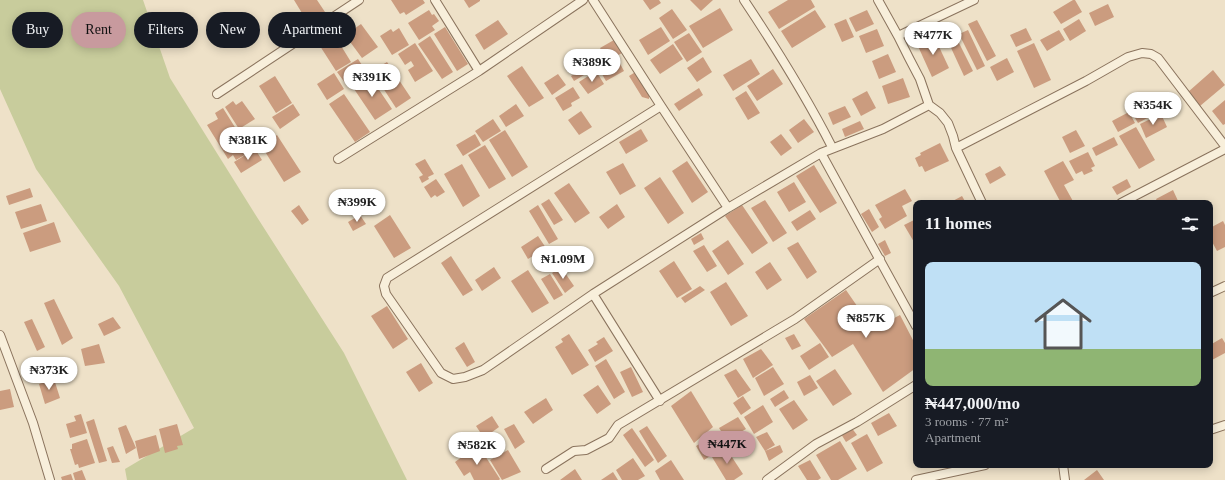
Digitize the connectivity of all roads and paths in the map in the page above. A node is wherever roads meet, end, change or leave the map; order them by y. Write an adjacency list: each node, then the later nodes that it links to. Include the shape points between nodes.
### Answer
1 (359, 0): 10 (street)
2 (435, 0): 9 (street)
3 (583, 0): 9 (street)
4 (593, 0): 12 (street)
5 (744, 0): 14 (street, via 796,80)
6 (878, 0): 8 (street)
7 (974, 0): 8 (street)
8 (898, 36): 11 (street, via 920,79)
9 (479, 71): 18 (street)
10 (217, 94)
11 (928, 105): 14 (street, via 883,129); 15 (street, via 940,113 948,123)
12 (661, 106): 21 (street); 25 (street, via 387,278 384,286 386,294 441,373 453,379 483,370)
13 (1225, 146): 15 (street, via 1158,58 1142,53 1128,57)
14 (832, 147): 17 (street)
15 (956, 148): 19 (street)
16 (1225, 149): 20 (street)
17 (821, 153): 21 (street); 22 (street)
18 (338, 159)
19 (981, 200)
20 (1127, 200)
21 (728, 208): 25 (street)
22 (880, 259): 26 (street); 29 (street, via 795,319)
23 (1225, 286): 24 (street)
24 (1213, 292)
25 (593, 294): 29 (street)
26 (913, 320)
27 (0, 335): 35 (street, via 33,423)
28 (913, 387): 36 (street, via 816,444)
29 (660, 401): 34 (street, via 618,425 609,438 586,450 574,451)
30 (1225, 425): 31 (street)
31 (1213, 429)
32 (961, 468): 37 (street)
33 (1063, 468): 38 (street)
34 (546, 469)
35 (50, 480)
36 (767, 480)
37 (916, 480)
38 (1065, 480)

